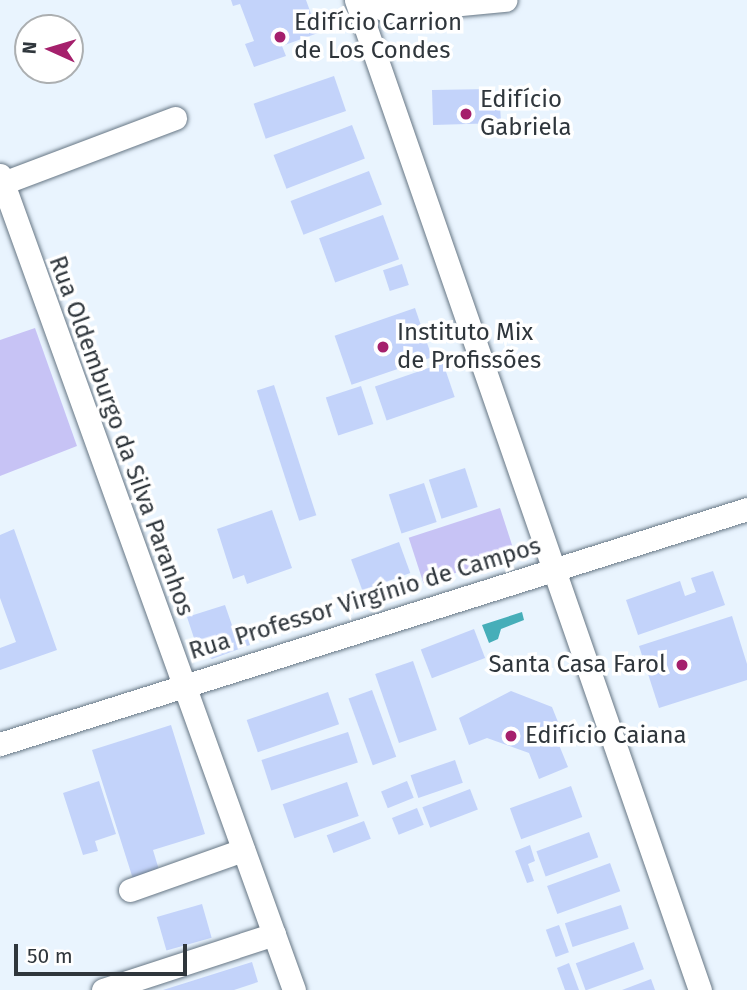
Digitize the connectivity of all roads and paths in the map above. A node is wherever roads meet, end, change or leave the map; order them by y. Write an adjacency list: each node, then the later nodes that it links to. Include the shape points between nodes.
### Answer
1 (356, 0): 5 (street)
2 (363, 0): 4 (street)
3 (505, 0): 4 (street)
4 (388, 11): 5 (street)
5 (370, 45): 9 (street)
6 (175, 118): 7 (street)
7 (1, 179): 10 (street, Rua Oldemburgo da Silva Paranhos)
8 (747, 509): 9 (street, Rua Professor Virgínio de Campos)
9 (556, 568): 10 (street, Rua Professor Virgínio de Campos); 17 (street)
10 (182, 683): 11 (street, Rua Professor Virgínio de Campos); 12 (street, Rua Oldemburgo da Silva Paranhos)
11 (0, 744)
12 (243, 850): 13 (street); 14 (street, Rua Oldemburgo da Silva Paranhos)
13 (130, 890)
14 (274, 934): 15 (street); 16 (street, Rua Oldemburgo da Silva Paranhos)
15 (103, 990)
16 (294, 990)
17 (700, 990)

